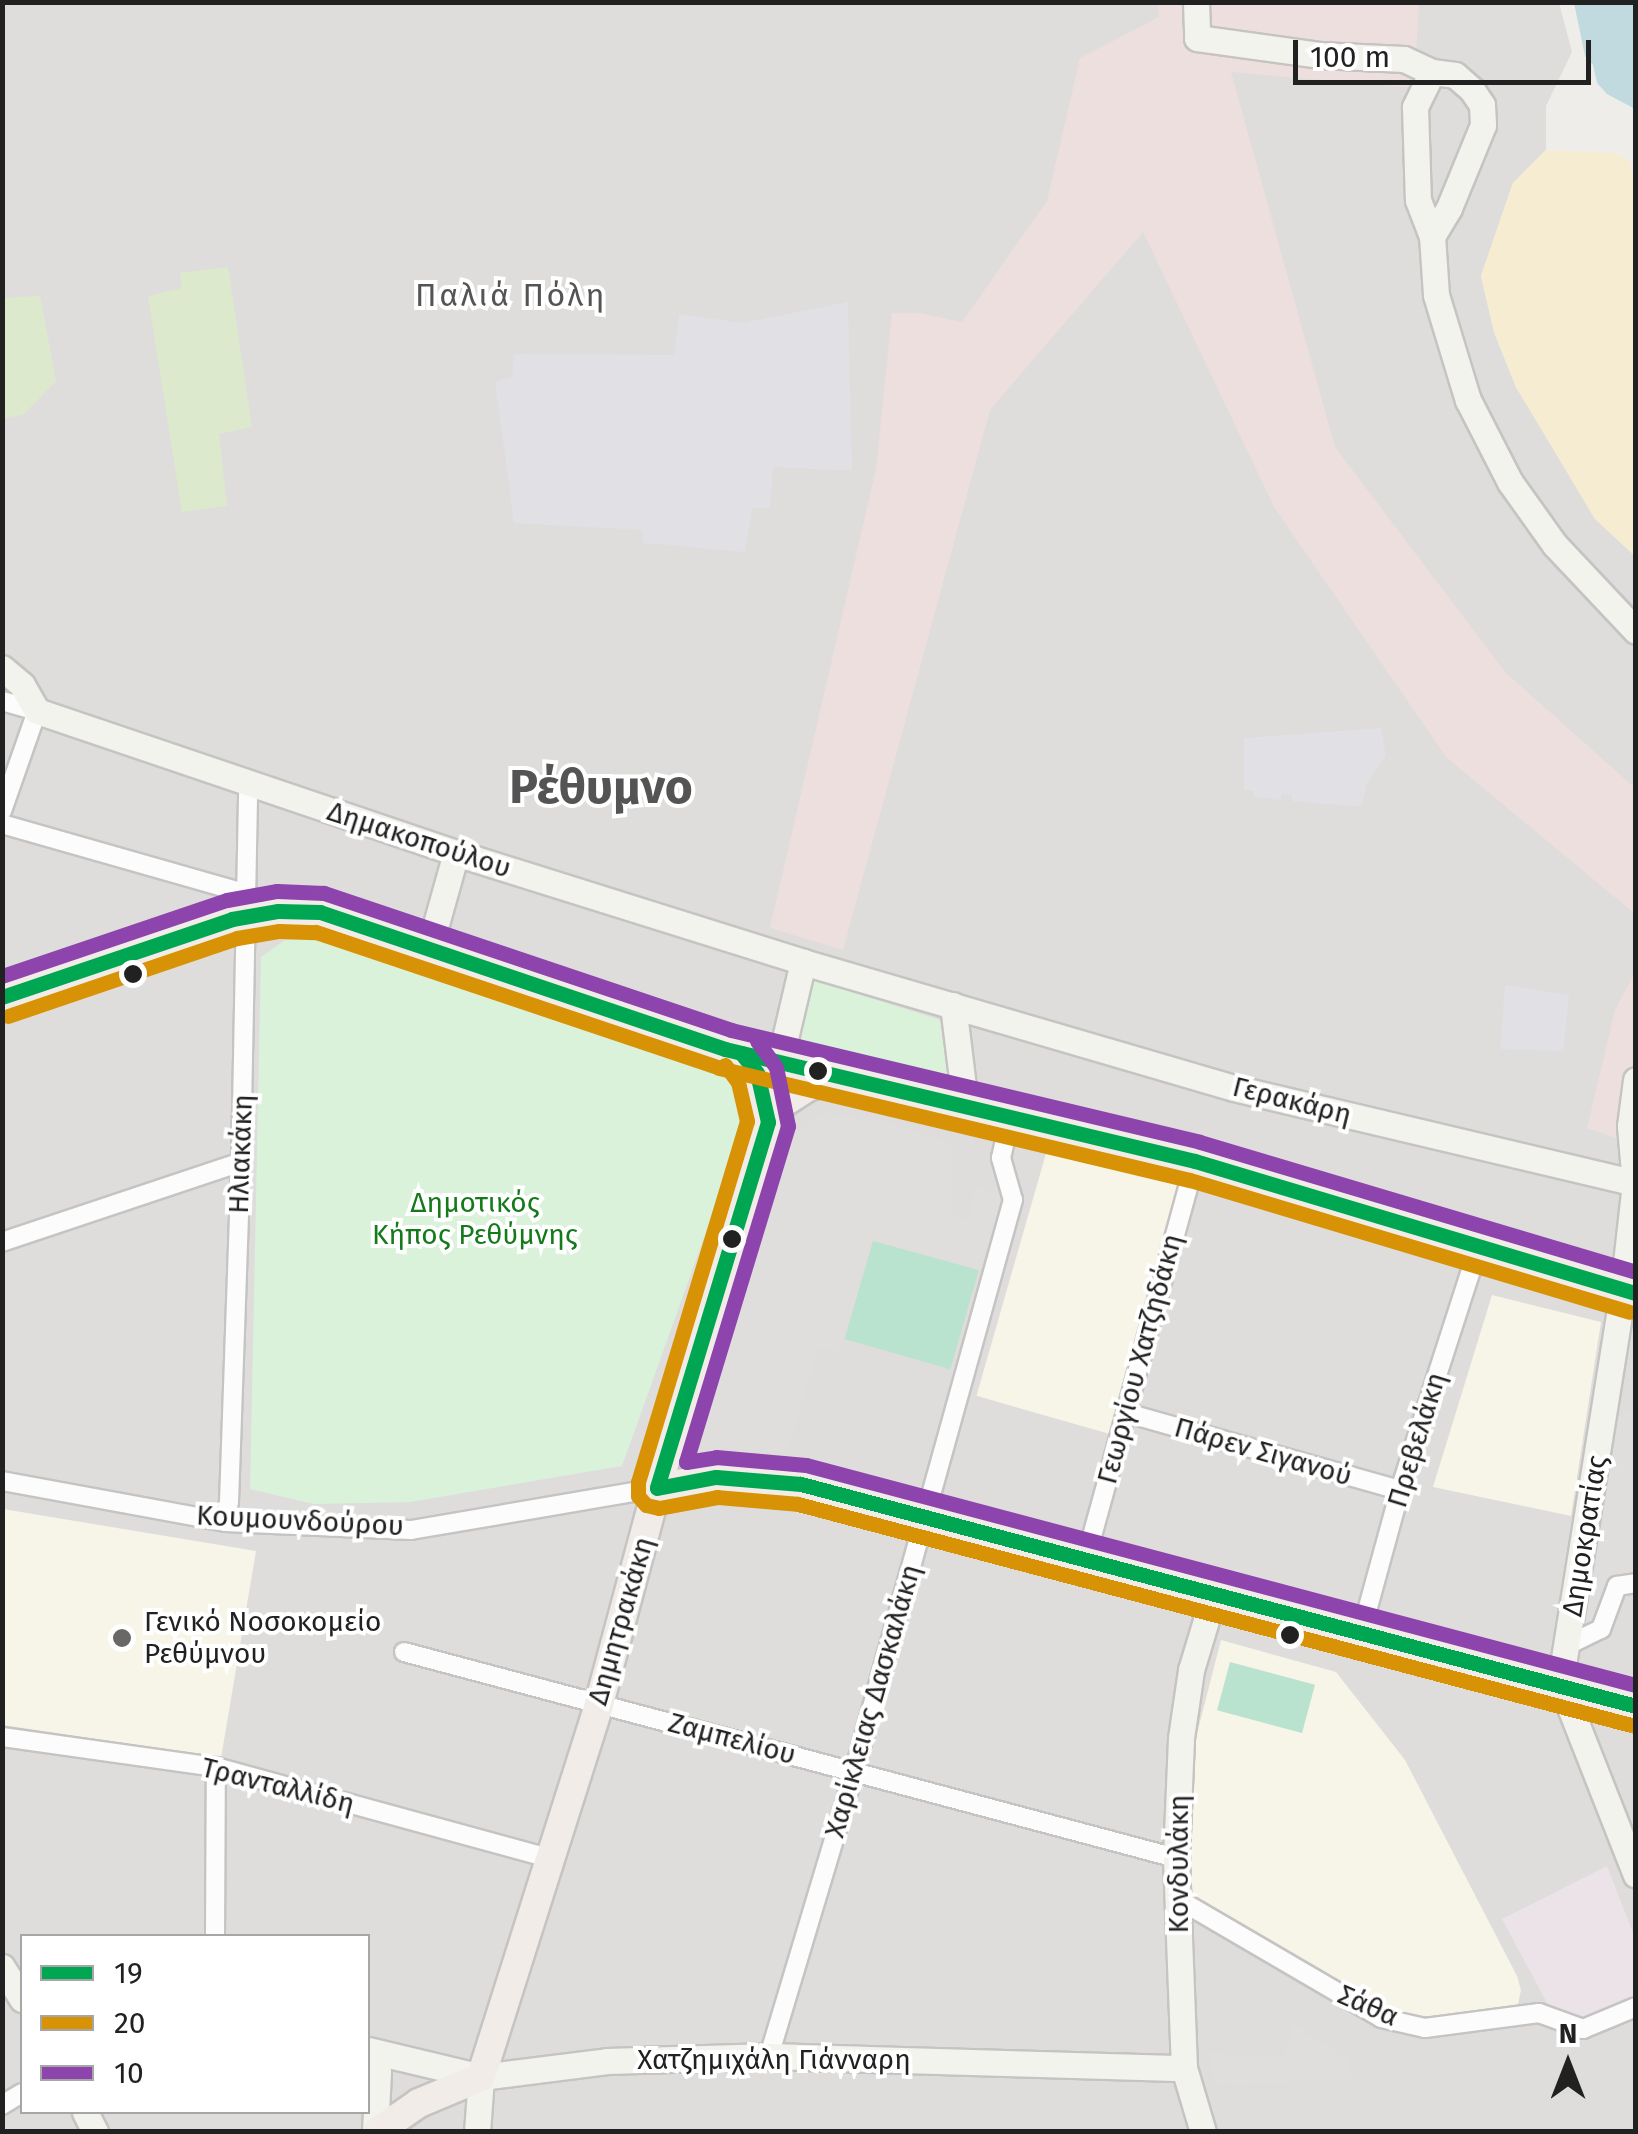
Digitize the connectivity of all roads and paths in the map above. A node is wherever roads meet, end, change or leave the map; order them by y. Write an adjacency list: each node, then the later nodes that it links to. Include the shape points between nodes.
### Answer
1 (1196, 2): 2 (street, via 1196,38 1404,60)
2 (1432, 72): 3 (street, via 1415,107 1414,133 1418,200); 3 (street, via 1455,74 1472,90 1482,105 1483,126)
3 (1432, 236): 4 (street, via 1436,295 1468,400 1510,482 1555,545)
4 (1636, 632)
5 (2, 668): 7 (street)
6 (2, 701): 7 (street)
7 (37, 711): 8 (street, Δημακοπούλου); 9 (street)
8 (248, 785): 11 (street, Δημακοπούλου); 12 (street, Ηλιακάκη)
9 (2, 811)
10 (2, 824): 12 (street)
11 (456, 852): 13 (street); 14 (street, Δημακοπούλου)
12 (247, 904): 13 (main road, via 320,912); 15 (main road); 25 (street, Ηλιακάκη)
13 (429, 949): 17 (main road)
14 (803, 962): 16 (street, Δημακοπούλου); 18 (street)
15 (2, 998)
16 (953, 1005): 21 (street); 26 (street, Γερακάρη, via 1234,1088)
17 (741, 1054): 18 (main road); 23 (main road, via 756,1072)
18 (779, 1064): 19 (main road)
19 (835, 1078): 21 (main road); 23 (main road, via 783,1103)
20 (1636, 1080): 26 (street, Δημοκρατίας, via 1630,1126)
21 (965, 1103): 22 (main road)
22 (1011, 1114): 24 (main road); 34 (street, Χαρίκλειας Δασκαλάκη, via 1002,1158 1013,1200)
23 (768, 1122): 32 (main road, Δημητρακάκη)
24 (1195, 1161): 28 (main road); 30 (street, Γεωργίου Χατζηδάκη)
25 (241, 1162): 27 (street); 35 (street, Ηλιακάκη, via 230,1502)
26 (1635, 1183): 29 (street, Δημοκρατίας)
27 (2, 1242)
28 (1478, 1248): 29 (main road); 33 (street, Πρεβελάκη)
29 (1629, 1291): 40 (street, Δημοκρατίας)
30 (1127, 1413): 33 (street, Πάρεν Σιγανού); 36 (street, Γεωργίου Χατζηδάκη)
31 (2, 1482): 35 (street, Κουμουνδούρου)
32 (657, 1488): 34 (main road, via 732,1476 801,1484); 35 (street, Κουμουνδούρου, via 411,1530); 43 (main road, Δημητρακάκη)
33 (1400, 1490): 39 (street, Πρεβελάκη)
34 (926, 1517): 36 (main road); 47 (street, Χαρίκλειας Δασκαλάκη)
35 (224, 1522)
36 (1086, 1558): 38 (main road)
37 (1626, 1584): 40 (street, via 1601,1629)
38 (1212, 1596): 39 (main road); 49 (street, Κονδυλάκη, via 1181,1738)
39 (1360, 1633): 42 (main road)
40 (1568, 1645): 42 (street, Δημοκρατίας)
41 (404, 1652): 43 (street, Ζαμπελίου)
42 (1560, 1682): 44 (main road); 50 (street)
43 (599, 1704): 47 (street, Ζαμπελίου); 48 (main road, Δημητρακάκη)
44 (1636, 1706)
45 (2, 1737): 46 (street, Τρανταλλίδη)
46 (216, 1767): 48 (street, Τρανταλλίδη); 52 (street)
47 (854, 1772): 49 (street, Ζαμπελίου); 58 (street, Χαρίκλειας Δασκαλάκη)
48 (549, 1858): 60 (main road, Δημητρακάκη)
49 (1176, 1858): 51 (street, Κονδυλάκη)
50 (1636, 1875)
51 (1176, 1898): 55 (street, Σάθα, via 1382,2018 1425,2028 1538,2013 1583,2029); 59 (street, Κονδυλάκη)
52 (216, 1934)
53 (2, 1967): 54 (street)
54 (20, 1993)
55 (1636, 2007)
56 (370, 2051): 60 (street, Χατζημιχάλη Γιάνναρη)
57 (370, 2055): 61 (street, via 378,2072)
58 (769, 2056): 59 (street, Χατζημιχάλη Γιάνναρη); 60 (street, Χατζημιχάλη Γιάνναρη, via 607,2061)
59 (1184, 2068): 63 (street, Κονδυλάκη)
60 (481, 2076): 61 (main road, via 419,2103); 62 (street)
61 (376, 2132)
62 (477, 2132)
63 (1203, 2132)

